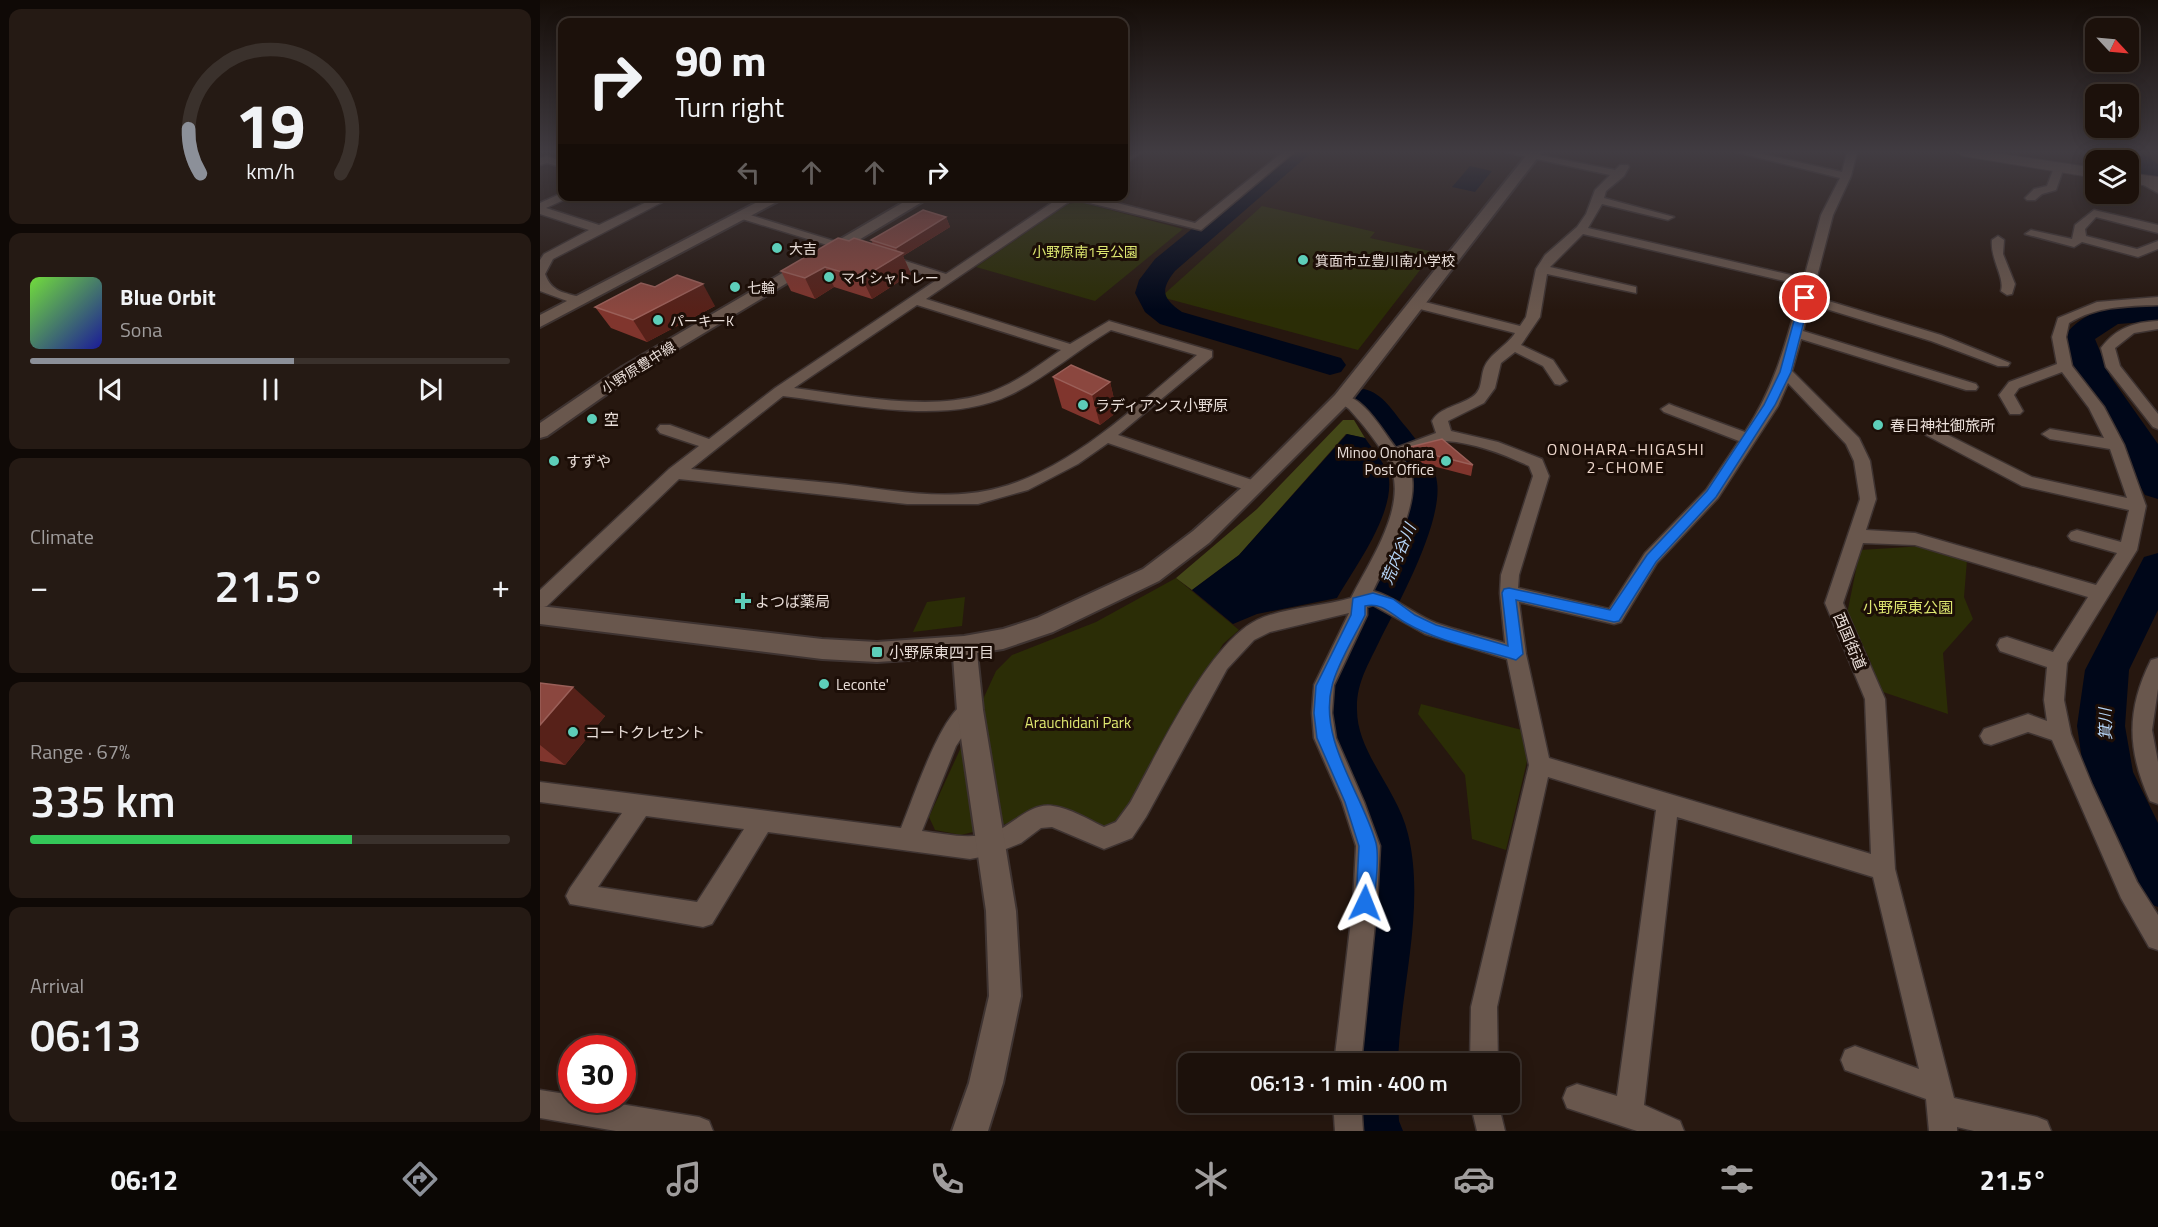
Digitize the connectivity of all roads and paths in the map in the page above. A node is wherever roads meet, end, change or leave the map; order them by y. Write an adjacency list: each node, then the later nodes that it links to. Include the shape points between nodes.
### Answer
1 (652, 205): 15 (street)
2 (764, 205): 12 (street)
3 (910, 205): 20 (street, 小野原豊中線)
4 (1057, 205): 25 (street)
5 (1108, 205): 6 (street, via 1197,228)
6 (1225, 205)
7 (1494, 205): 32 (street)
8 (1594, 205): 16 (street)
9 (1618, 205): 13 (street)
10 (1832, 205): 27 (street)
11 (540, 209): 15 (street)
12 (743, 216): 20 (street); 30 (street)
13 (1668, 218)
14 (2158, 229): 18 (street, via 2094,213 2079,228)
15 (602, 230): 23 (street, via 548,257)
16 (1581, 231): 22 (street); 27 (street)
17 (2031, 234): 18 (street, via 2074,243)
18 (2080, 238): 21 (street, via 2138,254)
19 (1998, 240): 28 (street, via 1997,254 2009,284)
20 (841, 245): 25 (street); 52 (street, 小野原豊中線, via 628,371)
21 (2158, 246)
22 (1542, 269): 26 (street); 35 (street, via 1533,317)
23 (540, 272)
24 (540, 277): 30 (street, via 540,285 550,292)
25 (947, 278): 29 (street)
26 (1631, 290)
27 (1807, 290): 36 (street); 39 (street)
28 (2007, 291)
29 (915, 300): 38 (street); 44 (street)
30 (578, 301): 33 (street)
31 (2158, 301): 40 (street, via 2100,304 2076,311 2063,321 2059,337)
32 (1417, 304): 35 (street); 47 (street)
33 (540, 322)
34 (2158, 325): 45 (street, via 2139,326 2118,334 2108,348 2114,367)
35 (1524, 331): 37 (street)
36 (1796, 333): 41 (street); 43 (street)
37 (1513, 347): 42 (street, via 1547,360); 56 (street, via 1495,361 1488,388 1479,400 1442,417)
38 (1069, 348): 44 (street, via 1005,392 972,404 931,405); 55 (street, via 1109,325 1207,354)
39 (2003, 363)
40 (2065, 366): 49 (street, via 2014,385 2006,395); 59 (street, via 2096,407)
41 (1785, 372): 57 (street, via 1770,405); 64 (street, 西国街道, via 1853,442 1862,461 1868,499)
42 (1560, 381)
43 (1971, 387)
44 (780, 391): 58 (street)
45 (2136, 393): 46 (street); 50 (street)
46 (2158, 398)
47 (1342, 399): 60 (street, via 1353,404); 62 (street)
48 (1669, 410): 57 (street)
49 (2014, 411)
50 (2158, 424)
51 (665, 429): 58 (street)
52 (540, 432)
53 (2050, 434): 59 (street)
54 (1934, 435): 63 (street, via 2028,482)
55 (1104, 436): 61 (street, via 1056,470 1020,488 972,499 925,499); 62 (street)
56 (1445, 436): 60 (street); 67 (street, via 1510,452 1536,463 1541,476 1510,575)
57 (1747, 439): 67 (street, via 1712,494 1652,558 1614,617)
58 (711, 445): 61 (street)
59 (2116, 445): 63 (street)
60 (1393, 455): 69 (street, via 1404,477 1403,500)
61 (675, 473): 70 (street)
62 (1255, 487): 73 (street, via 1201,537 1151,575 1045,625 1003,639)
63 (2138, 506): 66 (street)
64 (1856, 536): 68 (street, via 1916,539); 89 (street, 西国街道, via 1834,603 1875,699)
65 (2077, 536): 66 (street)
66 (2128, 550): 68 (street)
67 (1509, 593): 74 (street)
68 (2101, 594): 75 (street)
69 (1373, 601): 74 (street, via 1432,629); 87 (street, via 1264,625 1233,648 1220,663 1124,830 1104,838 1053,816 1036,818 1013,835); 91 (street, via 1358,615 1324,686 1322,713 1325,738 1368,846)
70 (540, 602)
71 (540, 615): 73 (street, via 822,649 877,652)
72 (2007, 645): 75 (street)
73 (964, 646): 77 (street)
74 (1516, 654): 80 (street)
75 (2057, 662): 78 (street, via 2054,700)
76 (2158, 666): 81 (street, via 2140,715)
77 (970, 710): 87 (street); 88 (street, via 947,741)
78 (2060, 734): 79 (street, via 2028,723); 90 (street, via 2129,890)
79 (1991, 736)
80 (1540, 765): 84 (street); 92 (street, via 1484,1007)
81 (2152, 767): 83 (street)
82 (540, 792): 85 (street)
83 (2158, 794)
84 (1668, 802): 89 (street); 99 (street)
85 (640, 806): 86 (street); 86 (street, via 578,896 703,915)
86 (762, 821): 88 (street)
87 (990, 835): 88 (street, via 970,848); 101 (street, via 1001,911 1005,996 986,1083)
88 (907, 841)
89 (1883, 868): 96 (street, 西国街道)
90 (2158, 938)
91 (1348, 1053)
92 (1484, 1053)
93 (1856, 1060): 96 (street)
94 (1577, 1098): 99 (street)
95 (540, 1104): 100 (street)
96 (1941, 1110): 105 (street)
97 (1348, 1113): 102 (street)
98 (1487, 1113): 103 (street)
99 (1629, 1113): 104 (street)
100 (699, 1131)
101 (970, 1131)
102 (1349, 1131)
103 (1491, 1131)
104 (1670, 1131)
105 (2037, 1131)

